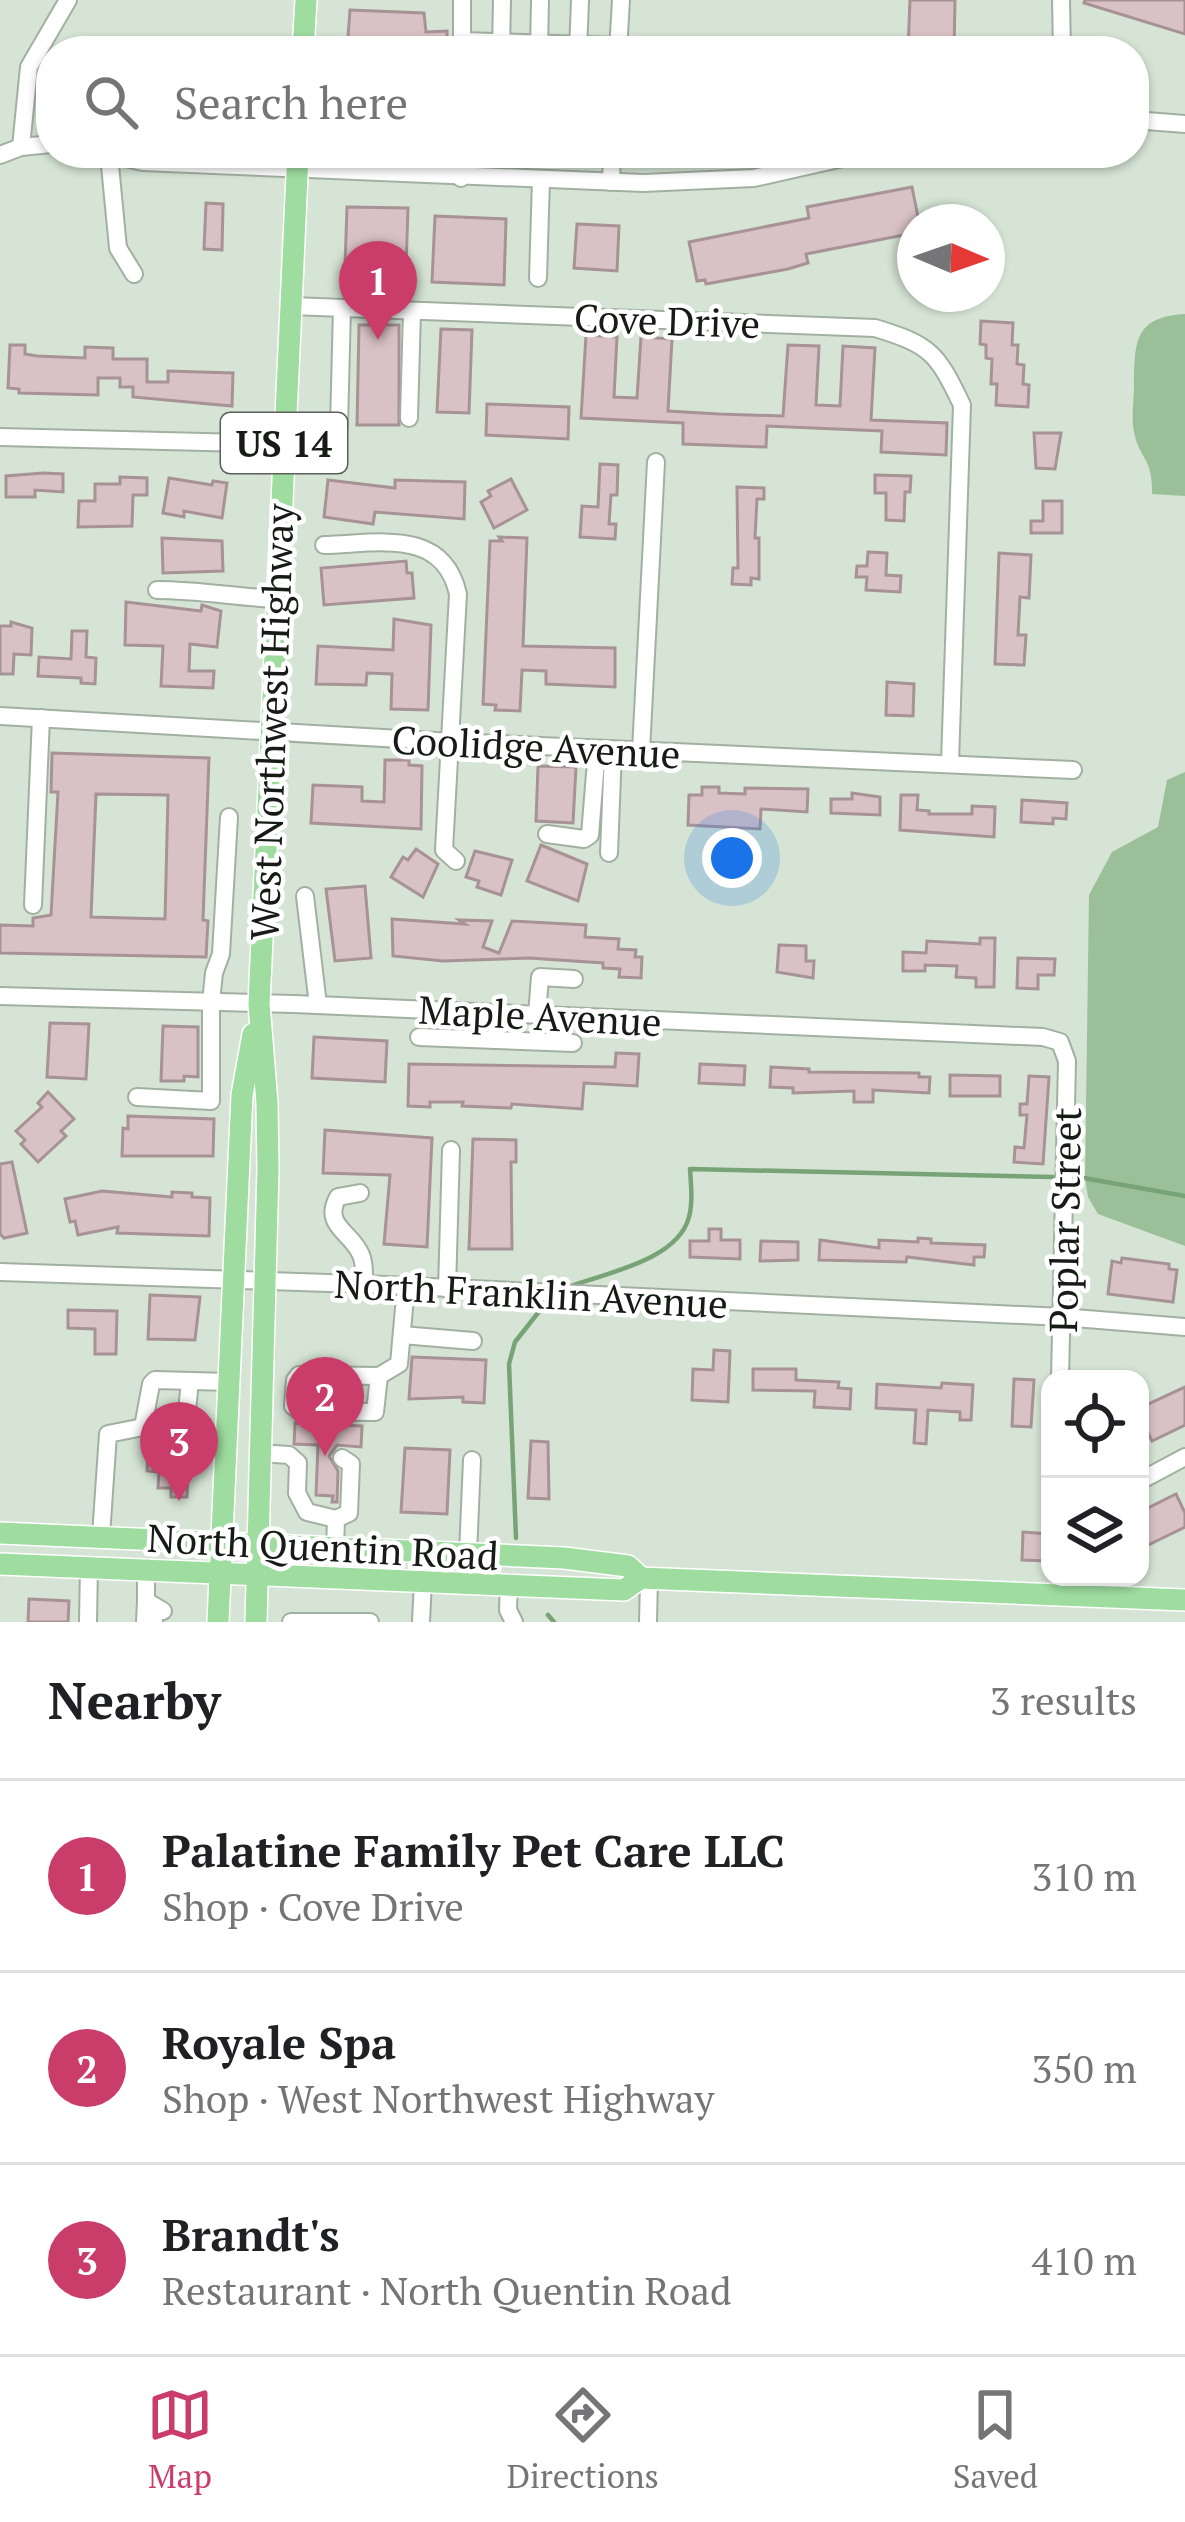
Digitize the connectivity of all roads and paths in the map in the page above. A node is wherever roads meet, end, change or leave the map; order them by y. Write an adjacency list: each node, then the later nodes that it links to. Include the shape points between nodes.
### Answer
1 (68, 0): 9 (street)
2 (306, 0): 10 (main road)
3 (463, 0): 11 (street)
4 (502, 0): 12 (street)
5 (540, 0): 13 (street)
6 (580, 0): 14 (street)
7 (621, 0): 15 (street)
8 (1061, 0): 16 (street)
9 (47, 36)
10 (304, 36)
11 (462, 36)
12 (501, 36)
13 (540, 36)
14 (579, 36)
15 (619, 36)
16 (1062, 36)
17 (36, 54): 21 (street)
18 (1149, 121): 19 (street)
19 (1185, 124)
20 (36, 146): 21 (street)
21 (21, 147): 22 (street)
22 (0, 155)
23 (108, 168): 32 (street, via 118,248)
24 (298, 168): 34 (main road, West Northwest Highway / US 14)
25 (365, 168): 29 (street)
26 (461, 168): 29 (street)
27 (611, 168): 31 (street)
28 (798, 168): 31 (street, via 754,178)
29 (461, 178): 30 (street)
30 (541, 180): 31 (street); 33 (street)
31 (610, 182)
32 (134, 274)
33 (538, 278)
34 (291, 306): 35 (street, Cove Drive); 40 (main road, West Northwest Highway / US 14)
35 (342, 308): 36 (street, Cove Drive); 38 (street)
36 (412, 311): 37 (street); 51 (street, Cove Drive, via 875,328 916,340 942,364 962,405)
37 (409, 418)
38 (339, 426)
39 (0, 437): 40 (street)
40 (284, 444): 44 (main road, West Northwest Highway / US 14)
41 (656, 462): 50 (street)
42 (324, 545): 48 (street, via 412,544 446,563 458,594)
43 (157, 590): 44 (street)
44 (277, 599): 47 (main road, West Northwest Highway / US 14)
45 (0, 716): 46 (street, Coolidge Avenue)
46 (41, 718): 47 (street, Coolidge Avenue); 58 (street)
47 (271, 732): 48 (street, Coolidge Avenue); 62 (main road, West Northwest Highway / US 14)
48 (452, 742): 49 (street, Coolidge Avenue); 56 (street, via 443,827 444,850)
49 (605, 750): 50 (street, Coolidge Avenue); 54 (street, via 590,835); 55 (street)
50 (641, 752): 51 (street, Coolidge Avenue)
51 (950, 762): 52 (street, Coolidge Avenue)
52 (1073, 770)
53 (229, 817): 61 (street)
54 (548, 834)
55 (609, 853)
56 (456, 861)
57 (305, 896): 63 (street)
58 (33, 904)
59 (574, 980): 65 (street, via 540,977)
60 (0, 995): 61 (street, Maple Avenue)
61 (211, 1003): 62 (street, Maple Avenue); 70 (street, via 211,1101)
62 (259, 1004): 63 (street, Maple Avenue); 74 (main road, West Northwest Highway / US 14, via 242,1094); 75 (main road, West Northwest Highway / US 14)
63 (318, 1005): 64 (street, Maple Avenue)
64 (497, 1013): 65 (street, Maple Avenue); 67 (street)
65 (537, 1015): 69 (street, Maple Avenue, via 1043,1037 1060,1042)
66 (419, 1037): 67 (street)
67 (496, 1040): 68 (street)
68 (573, 1043)
69 (1067, 1060): 79 (street, Poplar Street)
70 (137, 1097)
71 (451, 1150): 78 (street)
72 (360, 1193): 76 (street, via 338,1197 333,1216 364,1259)
73 (0, 1272): 74 (street, North Franklin Avenue)
74 (233, 1280): 75 (street, North Franklin Avenue); 86 (main road, West Northwest Highway / US 14)
75 (265, 1281): 76 (street, North Franklin Avenue); 88 (main road, West Northwest Highway / US 14)
76 (364, 1284): 77 (street, North Franklin Avenue)
77 (406, 1286): 78 (street, North Franklin Avenue); 81 (street)
78 (447, 1288): 79 (street, North Franklin Avenue)
79 (1062, 1317): 80 (street, North Franklin Avenue); 83 (street, Poplar Street)
80 (1185, 1327)
81 (402, 1335): 82 (street); 84 (street, via 399,1364)
82 (473, 1341)
83 (1060, 1370)
84 (379, 1376): 84 (street, via 372,1414 293,1406 298,1375)
85 (190, 1381): 86 (street); 87 (street, via 155,1380); 87 (street, via 185,1430)
86 (230, 1382): 96 (main road, West Northwest Highway / US 14)
87 (143, 1427): 95 (street, via 108,1434)
88 (260, 1453): 93 (street, via 290,1455 307,1512); 97 (main road, West Northwest Highway / US 14)
89 (1185, 1457): 92 (street)
90 (341, 1458): 93 (street, via 351,1464 349,1513)
91 (472, 1460): 99 (street)
92 (1146, 1478)
93 (336, 1519): 98 (street)
94 (0, 1533): 95 (main road, North Quentin Road)
95 (101, 1536): 96 (main road, North Quentin Road)
96 (223, 1541): 97 (main road, North Quentin Road); 103 (main road, West Northwest Highway / US 14)
97 (259, 1544): 98 (main road, North Quentin Road); 104 (main road, West Northwest Highway / US 14)
98 (335, 1548): 99 (main road, North Quentin Road)
99 (468, 1554): 105 (main road, North Quentin Road, via 628,1566)
100 (0, 1564): 101 (main road, North Quentin Road)
101 (89, 1566): 102 (main road, North Quentin Road); 113 (street)
102 (146, 1568): 103 (main road, North Quentin Road); 111 (street)
103 (221, 1570): 104 (main road, North Quentin Road); 114 (main road, West Northwest Highway / US 14)
104 (258, 1573): 106 (main road, North Quentin Road); 115 (main road, West Northwest Highway / US 14)
105 (645, 1578): 107 (main road, North Quentin Road, via 624,1590); 108 (main road, North Quentin Road); 119 (street)
106 (423, 1580): 107 (main road, North Quentin Road); 117 (street)
107 (509, 1583): 118 (street)
108 (1041, 1586)
109 (1062, 1586): 110 (main road, North Quentin Road)
110 (1185, 1600)
111 (154, 1618)
112 (291, 1621): 116 (street)
113 (88, 1622)
114 (218, 1622)
115 (256, 1622)
116 (366, 1622)
117 (421, 1622)
118 (514, 1622)
119 (648, 1622)

